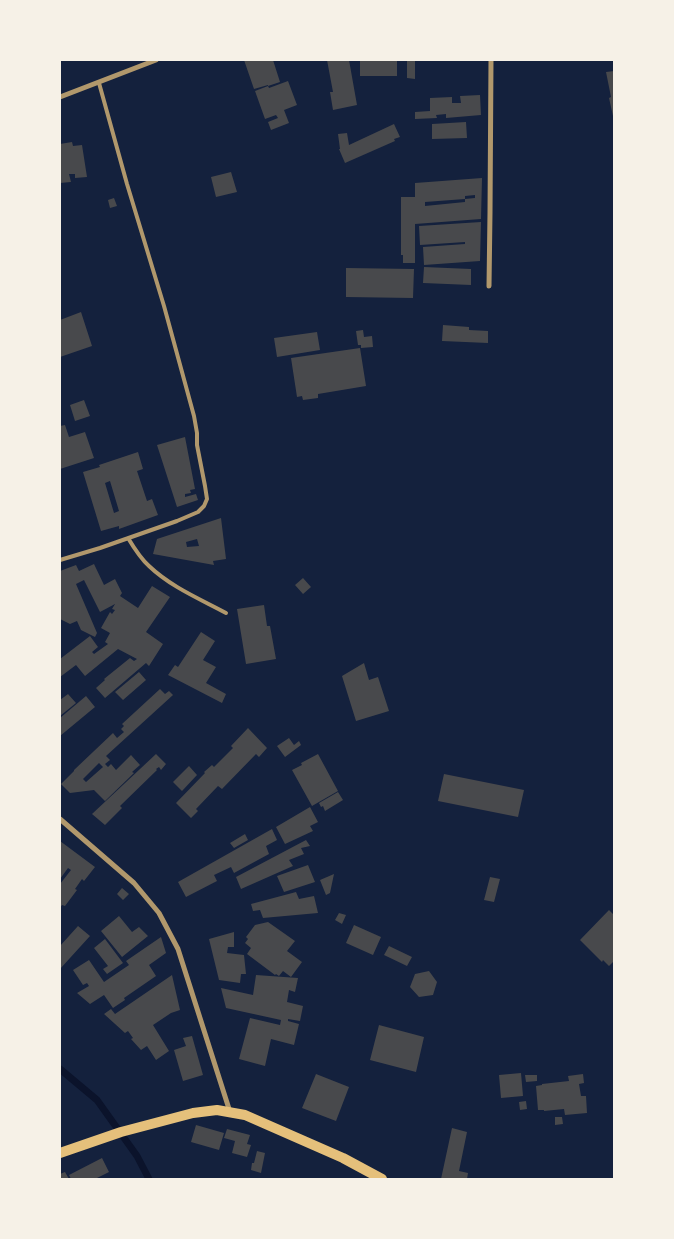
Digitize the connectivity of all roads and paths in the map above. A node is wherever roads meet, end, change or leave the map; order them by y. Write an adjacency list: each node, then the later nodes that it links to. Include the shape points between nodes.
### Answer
1 (156, 60): 3 (street)
2 (491, 60): 5 (street)
3 (99, 83): 4 (street); 6 (lane, via 194,416 196,445 207,499 198,512)
4 (60, 97)
5 (488, 286)
6 (128, 538): 7 (lane); 8 (lane, via 149,566 170,583)
7 (60, 560)
8 (226, 613)
9 (60, 819): 10 (street, via 134,883 159,913 178,950)
10 (230, 1112): 11 (main road, via 204,1111 172,1118); 12 (main road, via 267,1124)
11 (65, 1152)
12 (382, 1179)

